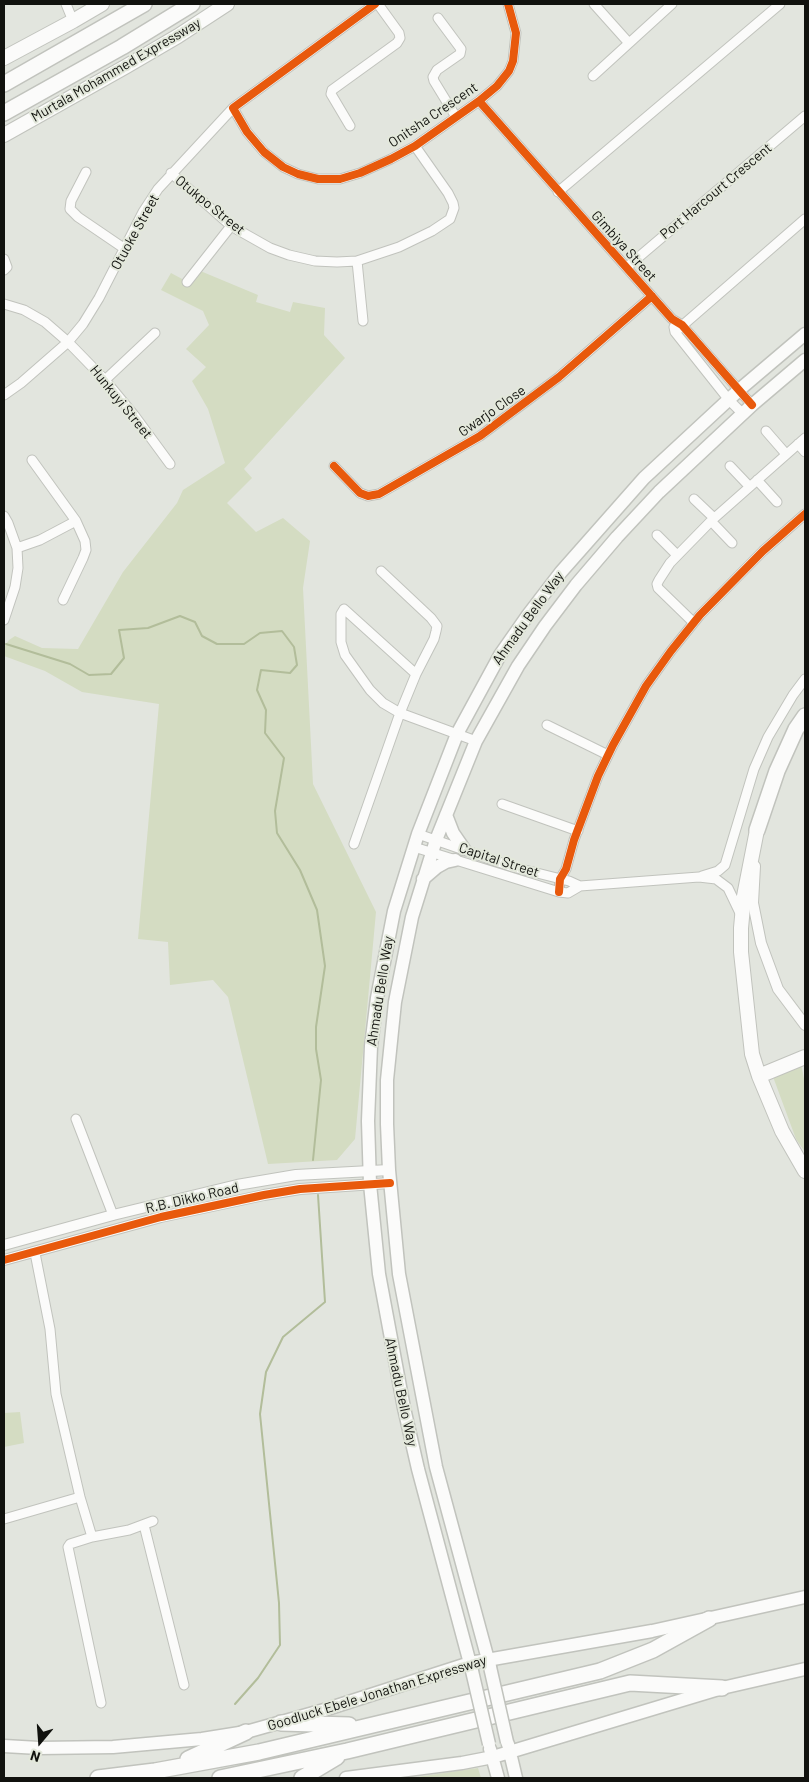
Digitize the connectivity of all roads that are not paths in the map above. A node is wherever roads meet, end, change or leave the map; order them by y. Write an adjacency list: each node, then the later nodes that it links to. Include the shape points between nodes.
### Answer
1 (66, 4): 12 (street)
2 (102, 4): 12 (highway)
3 (144, 4): 16 (highway)
4 (192, 4): 19 (highway, Murtala Mohammed Expressway)
5 (227, 4): 23 (highway, Murtala Mohammed Expressway, via 125,68)
6 (377, 4): 18 (street); 22 (street, via 400,38 397,44 332,90 331,94)
7 (508, 4): 17 (street, Onitsha Crescent, via 516,33 513,61 497,86)
8 (594, 4): 13 (street)
9 (672, 4): 13 (street)
10 (780, 4): 27 (street)
11 (438, 18): 21 (street, via 461,49 460,54 437,70 433,77)
12 (73, 21): 14 (highway)
13 (628, 42): 15 (street)
14 (4, 58)
15 (593, 76)
16 (4, 84)
17 (479, 101): 21 (street, Onitsha Crescent); 27 (street, Gimbiya Street)
18 (233, 108): 24 (street, Onitsha Crescent, via 264,152 283,167 318,179 360,173); 26 (street, Otuoke Street)
19 (4, 113)
20 (805, 116): 33 (street, Port Harcourt Crescent)
21 (456, 117): 24 (street, Onitsha Crescent)
22 (350, 126)
23 (4, 135)
24 (415, 146): 32 (street, Otukpo Street, via 448,194 454,208 450,219 399,247)
25 (86, 172): 30 (street, via 70,209)
26 (171, 173): 29 (street, Otukpo Street); 30 (street, Otuoke Street, via 148,204)
27 (558, 192): 33 (street, Gimbiya Street)
28 (805, 218): 40 (street)
29 (231, 226): 32 (street, Otukpo Street, via 270,248 290,255 315,261); 35 (street)
30 (124, 249): 44 (street, Otuoke Street, via 99,298)
31 (4, 259): 34 (street, via 7,267)
32 (357, 261): 39 (street)
33 (627, 267): 36 (street, Gimbiya Street)
34 (4, 270)
35 (188, 282)
36 (652, 296): 38 (street, Gimbiya Street); 58 (street, Gwarjo Close, via 558,378 480,436 379,494 368,496 360,493)
37 (4, 304): 44 (street, Hunkuyi Street, via 24,310 45,322)
38 (672, 319): 40 (street, Gimbiya Street); 41 (street)
39 (363, 321)
40 (682, 325): 41 (street); 47 (street, Gimbiya Street)
41 (675, 332): 49 (street)
42 (155, 333): 46 (street)
43 (805, 334): 47 (main road, Ahmadu Bello Way)
44 (68, 342): 46 (street, Hunkuyi Street); 48 (street, Otuoke Street)
45 (805, 360): 50 (main road, Ahmadu Bello Way)
46 (105, 380): 57 (street, Hunkuyi Street)
47 (739, 390): 49 (main road, Ahmadu Bello Way); 50 (street, Gimbiya Street)
48 (4, 395)
49 (729, 400): 51 (street); 80 (main road, Ahmadu Bello Way, via 644,478 561,572 500,656)
50 (752, 405): 51 (main road, Ahmadu Bello Way)
51 (743, 414): 81 (main road, Ahmadu Bello Way, via 659,492 576,585 518,666)
52 (766, 431): 55 (street)
53 (802, 441): 54 (street); 55 (street)
54 (805, 452)
55 (786, 454): 60 (street)
56 (32, 460): 66 (street)
57 (170, 464)
58 (334, 466)
59 (730, 466): 60 (street)
60 (753, 483): 62 (street); 65 (street)
61 (694, 499): 65 (street)
62 (777, 502)
63 (805, 514): 74 (street, via 763,550)
64 (4, 516): 69 (street)
65 (712, 519): 68 (street); 70 (street)
66 (76, 522): 69 (street); 72 (street, via 86,550)
67 (657, 535): 70 (street)
68 (732, 543)
69 (17, 548): 73 (street, via 15,587)
70 (677, 555): 74 (street, via 657,586)
71 (381, 571): 75 (street, via 436,626 434,639)
72 (63, 600)
73 (4, 620)
74 (693, 622): 82 (street, via 646,686)
75 (416, 674): 77 (street); 77 (street, via 344,609 341,614 341,642 345,655 383,704)
76 (805, 679): 94 (street, Capital Street, via 773,729 754,769 725,865 718,871)
77 (400, 713): 80 (street); 89 (street)
78 (805, 716): 85 (highway, via 777,771)
79 (547, 725): 82 (street)
80 (457, 734): 81 (street); 87 (main road, Ahmadu Bello Way)
81 (476, 741): 84 (main road, Ahmadu Bello Way)
82 (608, 755): 86 (street)
83 (502, 804): 86 (street)
84 (446, 815): 88 (main road, Ahmadu Bello Way); 91 (main road)
85 (756, 830): 99 (highway); 100 (street, via 753,903 761,943 778,989)
86 (578, 832): 96 (street)
87 (418, 834): 88 (street, Capital Street); 90 (main road, Ahmadu Bello Way)
88 (436, 840): 91 (street, Capital Street); 92 (main road, Ahmadu Bello Way)
89 (354, 844)
90 (414, 847): 92 (street); 104 (main road, Ahmadu Bello Way, via 394,911 377,998 368,1077)
91 (464, 849): 96 (street, Capital Street)
92 (432, 853): 93 (street); 95 (main road, Ahmadu Bello Way)
93 (455, 860): 95 (main road, via 437,867); 98 (street)
94 (699, 877): 97 (street, Capital Street); 99 (street, Capital Street, via 716,879 728,888)
95 (423, 879): 106 (main road, Ahmadu Bello Way, via 405,949 390,1048 387,1124)
96 (565, 881): 97 (street, Capital Street); 98 (street)
97 (580, 886): 98 (street)
98 (563, 893)
99 (742, 920): 102 (highway, via 745,1001 752,1054)
100 (805, 1025)
101 (805, 1057): 102 (highway)
102 (759, 1076): 105 (highway, via 782,1130)
103 (76, 1119): 108 (street)
104 (369, 1171): 106 (street, R.B. Dikko Road); 107 (main road, Ahmadu Bello Way); 108 (street, R.B. Dikko Road, via 296,1175 237,1185)
105 (805, 1171)
106 (390, 1176): 107 (street, R.B. Dikko Road); 119 (main road, Ahmadu Bello Way, via 399,1274 436,1467)
107 (370, 1184): 110 (street, R.B. Dikko Road, via 300,1189 227,1202); 120 (main road, Ahmadu Bello Way, via 379,1274 402,1399)
108 (113, 1215): 109 (street, R.B. Dikko Road)
109 (4, 1245)
110 (34, 1253): 111 (street, R.B. Dikko Road); 112 (street, via 50,1329 56,1394)
111 (4, 1260)
112 (80, 1497): 113 (street); 116 (street)
113 (4, 1519)
114 (153, 1521): 115 (street)
115 (144, 1526): 116 (street); 122 (street)
116 (92, 1538): 124 (street, via 68,1547)
117 (805, 1597): 118 (main road, Goodluck Ebele Jonathan Expressway)
118 (709, 1619): 119 (main road, Goodluck Ebele Jonathan Expressway); 126 (highway, Goodluck Ebele Jonathan Expressway, via 653,1650 600,1671)
119 (489, 1663): 120 (main road, Goodluck Ebele Jonathan Expressway); 129 (main road, Ahmadu Bello Way, bridge)
120 (471, 1667): 125 (main road, Goodluck Ebele Jonathan Expressway); 131 (main road, Ahmadu Bello Way, bridge)
121 (805, 1669): 123 (main road)
122 (184, 1685)
123 (722, 1688): 129 (main road); 130 (highway, via 630,1683)
124 (102, 1703)
125 (280, 1723): 126 (highway); 127 (main road, Goodluck Ebele Jonathan Expressway)
126 (370, 1726): 132 (highway, Goodluck Ebele Jonathan Expressway, via 260,1752)
127 (246, 1732): 128 (main road, Goodluck Ebele Jonathan Expressway, via 113,1747); 132 (highway)
128 (4, 1746)
129 (509, 1747): 131 (main road); 138 (main road, Ahmadu Bello Way)
130 (347, 1751): 134 (highway); 135 (highway)
131 (493, 1757): 136 (main road); 137 (main road, Ahmadu Bello Way)
132 (155, 1771): 133 (highway, Goodluck Ebele Jonathan Expressway)
133 (98, 1778)
134 (220, 1778)
135 (302, 1778)
136 (346, 1778)
137 (498, 1778)
138 (516, 1778)

